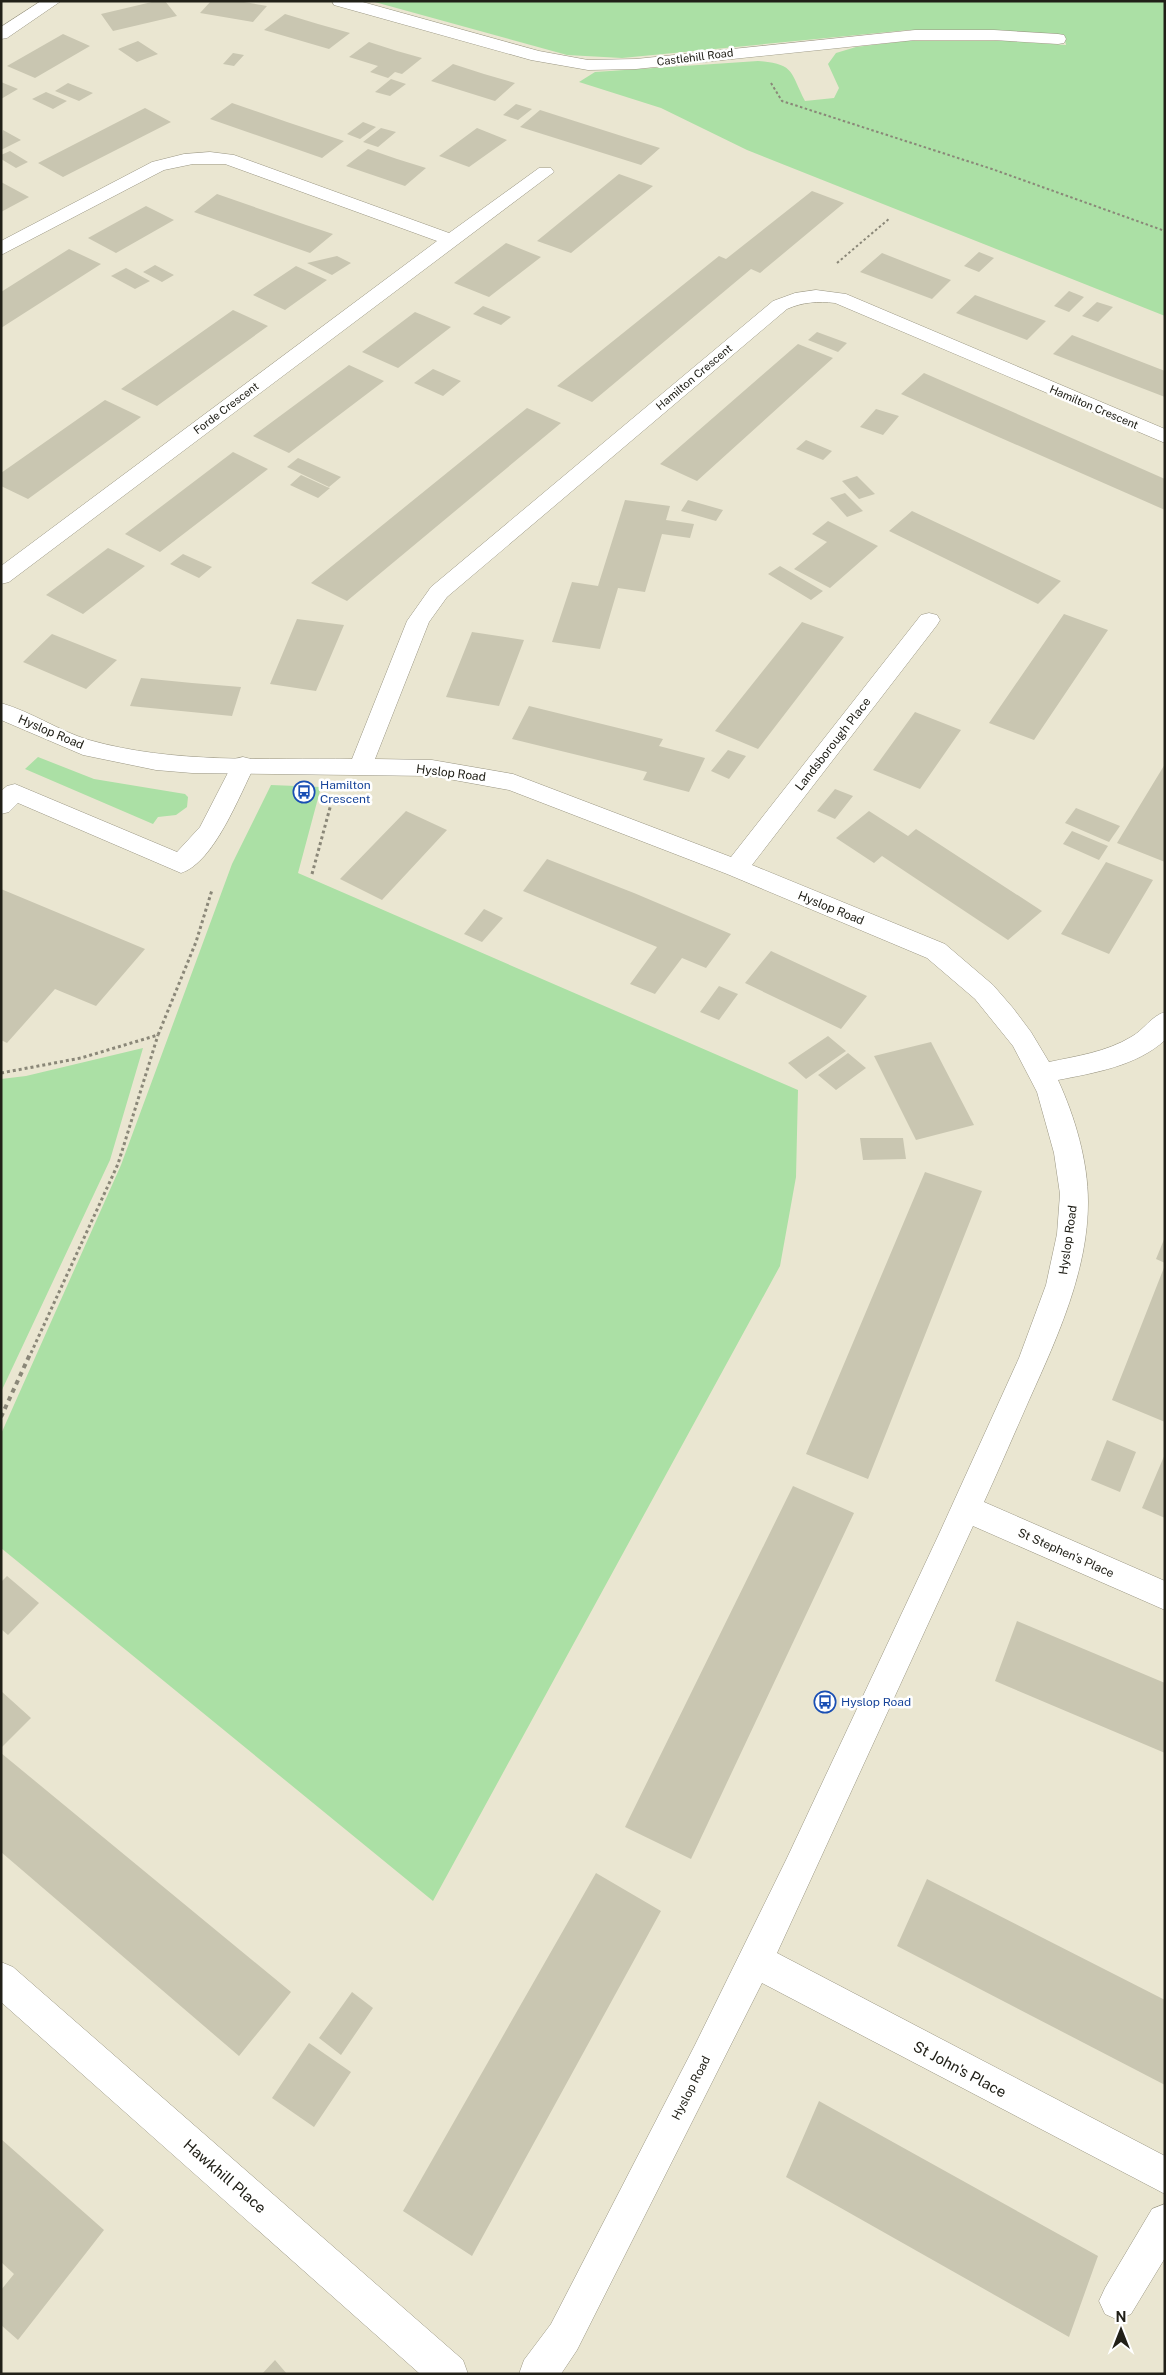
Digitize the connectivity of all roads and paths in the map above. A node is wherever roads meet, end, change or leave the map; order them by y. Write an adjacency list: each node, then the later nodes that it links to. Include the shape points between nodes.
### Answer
1 (53, 1): 3 (street)
2 (340, 1): 5 (street, Castlehill Road, via 565,63 620,65)
3 (1, 34)
4 (1058, 39): 5 (street, Castlehill Road, via 915,35)
5 (721, 54): 8 (path, via 768,79 782,101 992,169)
6 (545, 172): 9 (street, Forde Crescent)
7 (890, 218): 11 (path, via 820,278)
8 (1165, 231)
9 (451, 240): 10 (street, via 228,159 205,157 182,158 158,166); 13 (street, Forde Crescent)
10 (1, 250)
11 (823, 296): 12 (street, Hamilton Crescent, via 848,302); 17 (street, Hamilton Crescent, via 793,298 780,305 440,592 418,621)
12 (1165, 437)
13 (1, 577)
14 (929, 620): 19 (street, Landsborough Place)
15 (1, 711): 16 (street, Hyslop Road, via 83,747 120,756 165,763)
16 (243, 766): 17 (street, Hyslop Road); 18 (street, via 210,832 181,864 16,792)
17 (351, 767): 19 (street, Hyslop Road, via 432,768 513,782); 20 (path)
18 (1, 806)
19 (736, 868): 25 (street, Hyslop Road, via 936,951 964,972 1000,1010)
20 (312, 874)
21 (212, 888): 23 (path, via 196,942)
22 (1165, 1022): 25 (street, via 1159,1031 1136,1047 1106,1059)
23 (158, 1035): 24 (path, via 80,1058); 26 (path, via 118,1164)
24 (1, 1073)
25 (1044, 1073): 27 (street, Hyslop Road, via 1063,1124 1072,1172 1074,1205 1064,1276 1050,1320)
26 (1, 1417)
27 (967, 1509): 28 (street, St Stephen's Place); 29 (street, Hyslop Road)
28 (1165, 1596)
29 (756, 1961): 31 (street, St John's Place); 35 (street, Hyslop Road, via 564,2337)
30 (1, 1979): 34 (street, Hawkhill Place)
31 (1165, 2176)
32 (1165, 2222): 33 (street)
33 (1118, 2302)
34 (449, 2374)
35 (538, 2374)

